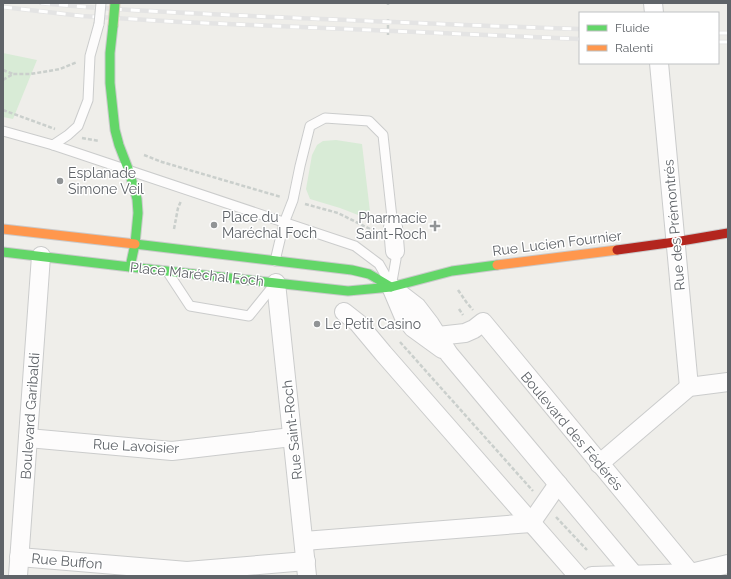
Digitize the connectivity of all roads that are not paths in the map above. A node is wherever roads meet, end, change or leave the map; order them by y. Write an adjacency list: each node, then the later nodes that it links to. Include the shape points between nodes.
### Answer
1 (101, 3): 5 (lane, bridge, via 99,24 90,56 88,100 78,126)
2 (115, 3): 6 (main road, bridge, via 110,83 115,130)
3 (658, 64): 10 (street, Rue des Prémontrés)
4 (3, 131): 5 (lane)
5 (53, 146): 6 (lane)
6 (129, 171): 7 (lane); 11 (main road, via 137,199)
7 (284, 223): 14 (lane, Place Maréchal Foch); 18 (lane, via 355,246 379,264); 18 (lane, Place Maréchal Foch, via 293,200 310,126 325,118 369,121 383,136 396,259)
8 (3, 229): 11 (main road, Place Maréchal Foch)
9 (728, 233): 10 (main road, Rue Lucien Fournier)
10 (675, 242): 18 (main road, Rue Lucien Fournier, via 452,271); 23 (street, Rue des Prémontrés)
11 (135, 244): 14 (main road, Place Maréchal Foch); 15 (main road)
12 (3, 252): 13 (main road, Place Maréchal Foch)
13 (41, 256): 15 (main road, Place Maréchal Foch); 25 (street, Boulevard Garibaldi)
14 (275, 261): 18 (main road, Place Maréchal Foch, via 352,270 369,274)
15 (130, 267): 16 (main road, Place Maréchal Foch)
16 (167, 271): 17 (main road, Place Maréchal Foch); 17 (lane, via 190,306 249,316)
17 (276, 283): 18 (main road, Place Maréchal Foch, via 348,291); 24 (street, Rue Saint-Roch)
18 (391, 287): 20 (street, via 417,307); 21 (street, via 403,315 413,328)
19 (344, 312): 28 (street, via 358,323)
20 (438, 336): 21 (street); 26 (street, Boulevard des Fédérés, via 464,333 483,322)
21 (449, 354): 27 (street)
22 (728, 382): 23 (street)
23 (689, 387): 26 (street)
24 (292, 437): 25 (street, Rue Lavoisier, via 172,451); 29 (street, Rue Saint-Roch)
25 (28, 438): 30 (street, Boulevard Garibaldi)
26 (599, 464): 33 (street, Boulevard des Fédérés)
27 (558, 484): 28 (street); 37 (street)
28 (531, 523): 29 (street); 35 (street)
29 (304, 541): 32 (street, Rue Saint-Roch)
30 (19, 557): 32 (street, Rue Buffon, via 187,571); 34 (street, Boulevard Garibaldi)
31 (728, 564): 33 (street)
32 (306, 568)
33 (692, 575): 37 (street)
34 (18, 576)
35 (578, 576)
36 (592, 576): 37 (street)
37 (635, 576)

